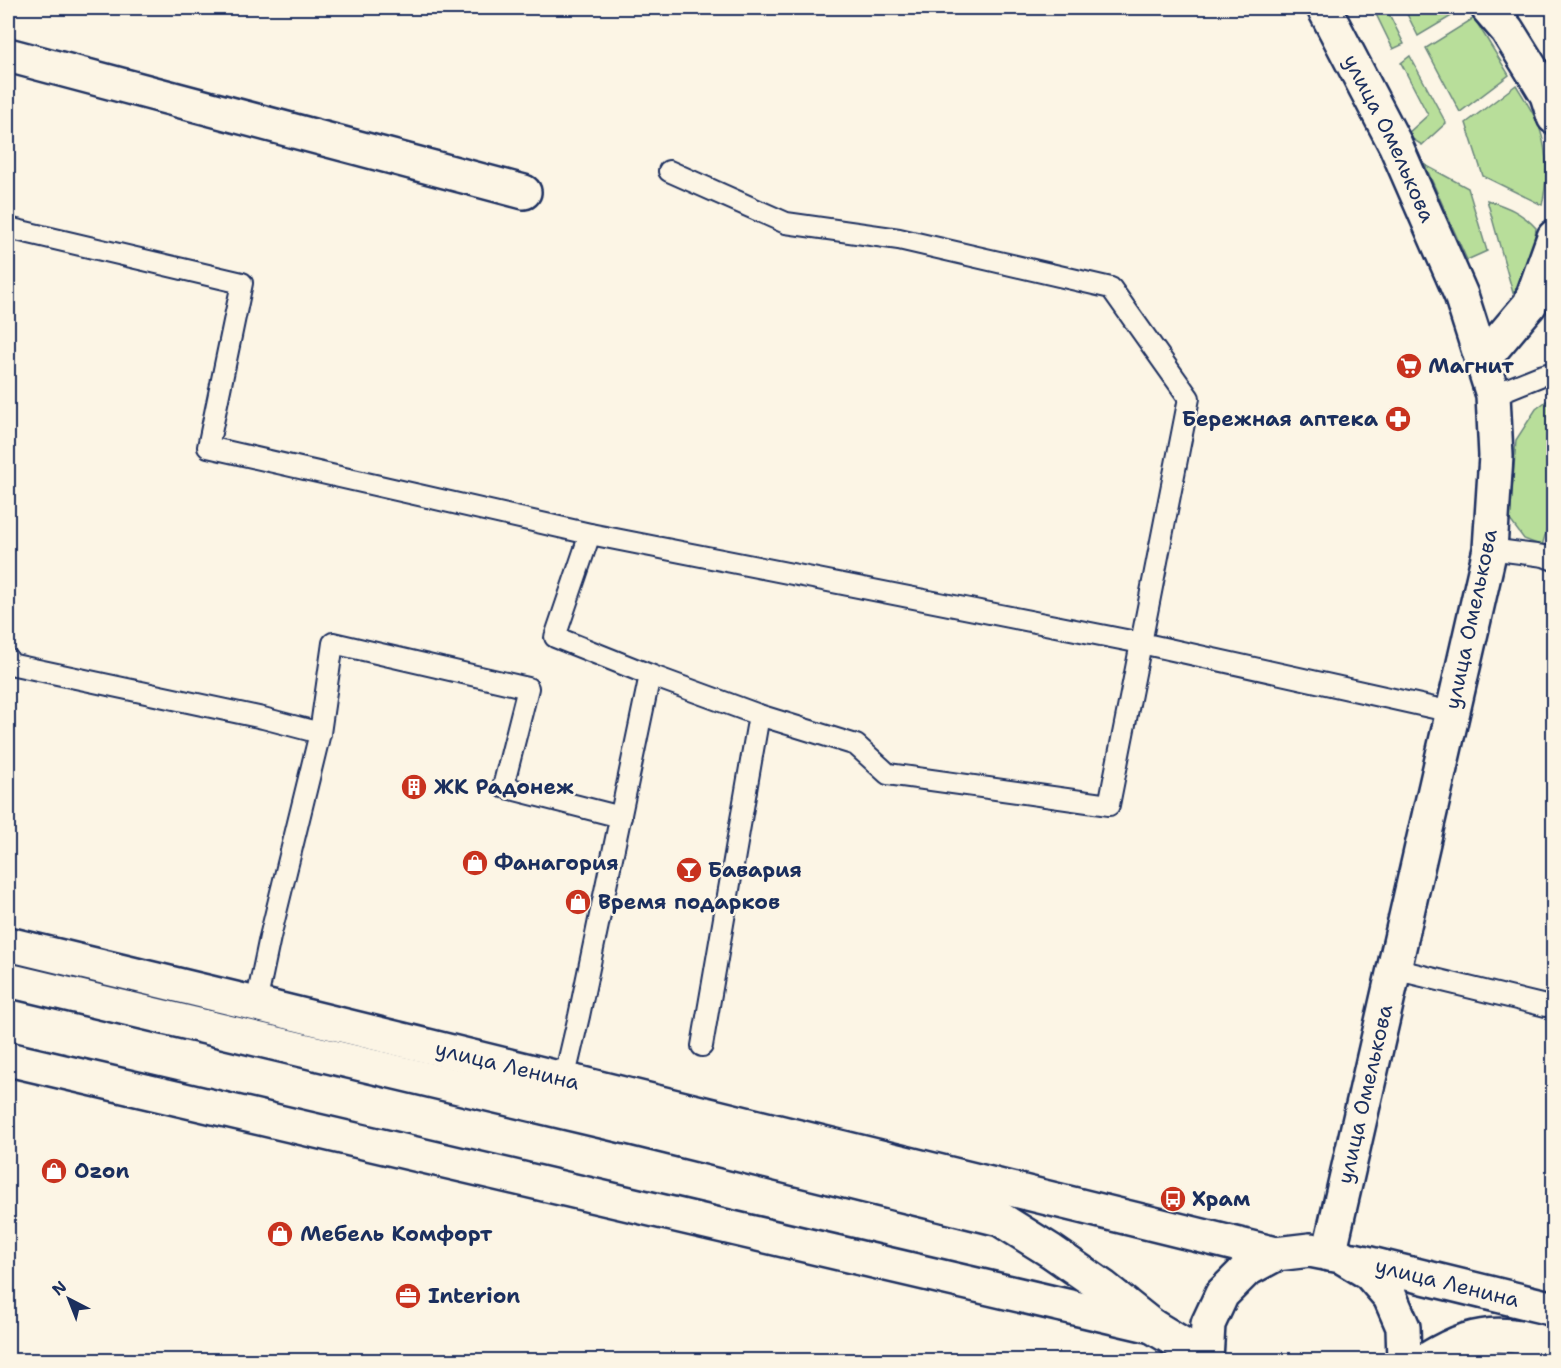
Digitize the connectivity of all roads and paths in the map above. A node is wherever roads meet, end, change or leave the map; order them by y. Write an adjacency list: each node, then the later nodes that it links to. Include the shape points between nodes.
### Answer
1 (1324, 8): 9 (street, улица Омелькова, via 1395,144 1461,295)
2 (1488, 8): 4 (street, via 1507,30)
3 (8, 55): 6 (street)
4 (1552, 109)
5 (669, 171): 15 (lane, via 786,224 899,239 1111,288 1189,398)
6 (524, 192)
7 (8, 228): 12 (lane, via 242,283 208,447)
8 (1554, 237): 9 (street, via 1530,304)
9 (1482, 361): 11 (street, улица Омелькова)
10 (1554, 372): 11 (lane)
11 (1493, 394): 13 (street, улица Омелькова, via 1496,456)
12 (590, 534): 15 (lane); 17 (lane, via 555,638)
13 (1490, 549): 14 (lane); 18 (street, улица Омелькова)
14 (1554, 560)
15 (1141, 643): 18 (lane); 19 (lane, via 1109,805 888,774 856,745)
16 (8, 659): 20 (lane, via 10,664)
17 (650, 675): 19 (lane); 21 (lane)
18 (1452, 712): 23 (street, улица Омелькова)
19 (759, 715): 27 (lane)
20 (320, 733): 21 (lane, via 333,643 528,688 503,787); 25 (lane)
21 (621, 817): 29 (lane)
22 (8, 944): 25 (street, улица Ленина)
23 (1394, 969): 26 (lane); 32 (street, улица Омелькова)
24 (8, 980): 30 (street, улица Ленина, via 636,1129)
25 (256, 1004): 29 (street, улица Ленина)
26 (1554, 1008)
27 (702, 1046)
28 (8, 1059): 34 (street)
29 (564, 1080): 30 (street, улица Ленина)
30 (1004, 1204): 31 (street); 34 (street, via 1051,1251)
31 (1276, 1254): 32 (street, улица Ленина, via 1310,1250); 36 (street, via 1246,1270 1222,1294 1208,1324)
32 (1335, 1255): 33 (street, улица Ленина); 37 (street, via 1369,1273 1390,1297 1403,1327)
33 (1554, 1309)
34 (1152, 1326): 36 (street)
35 (1554, 1346): 38 (street, улица Ленина, via 1511,1336 1477,1336)
36 (1205, 1360)
37 (1404, 1360)
38 (1426, 1360)

